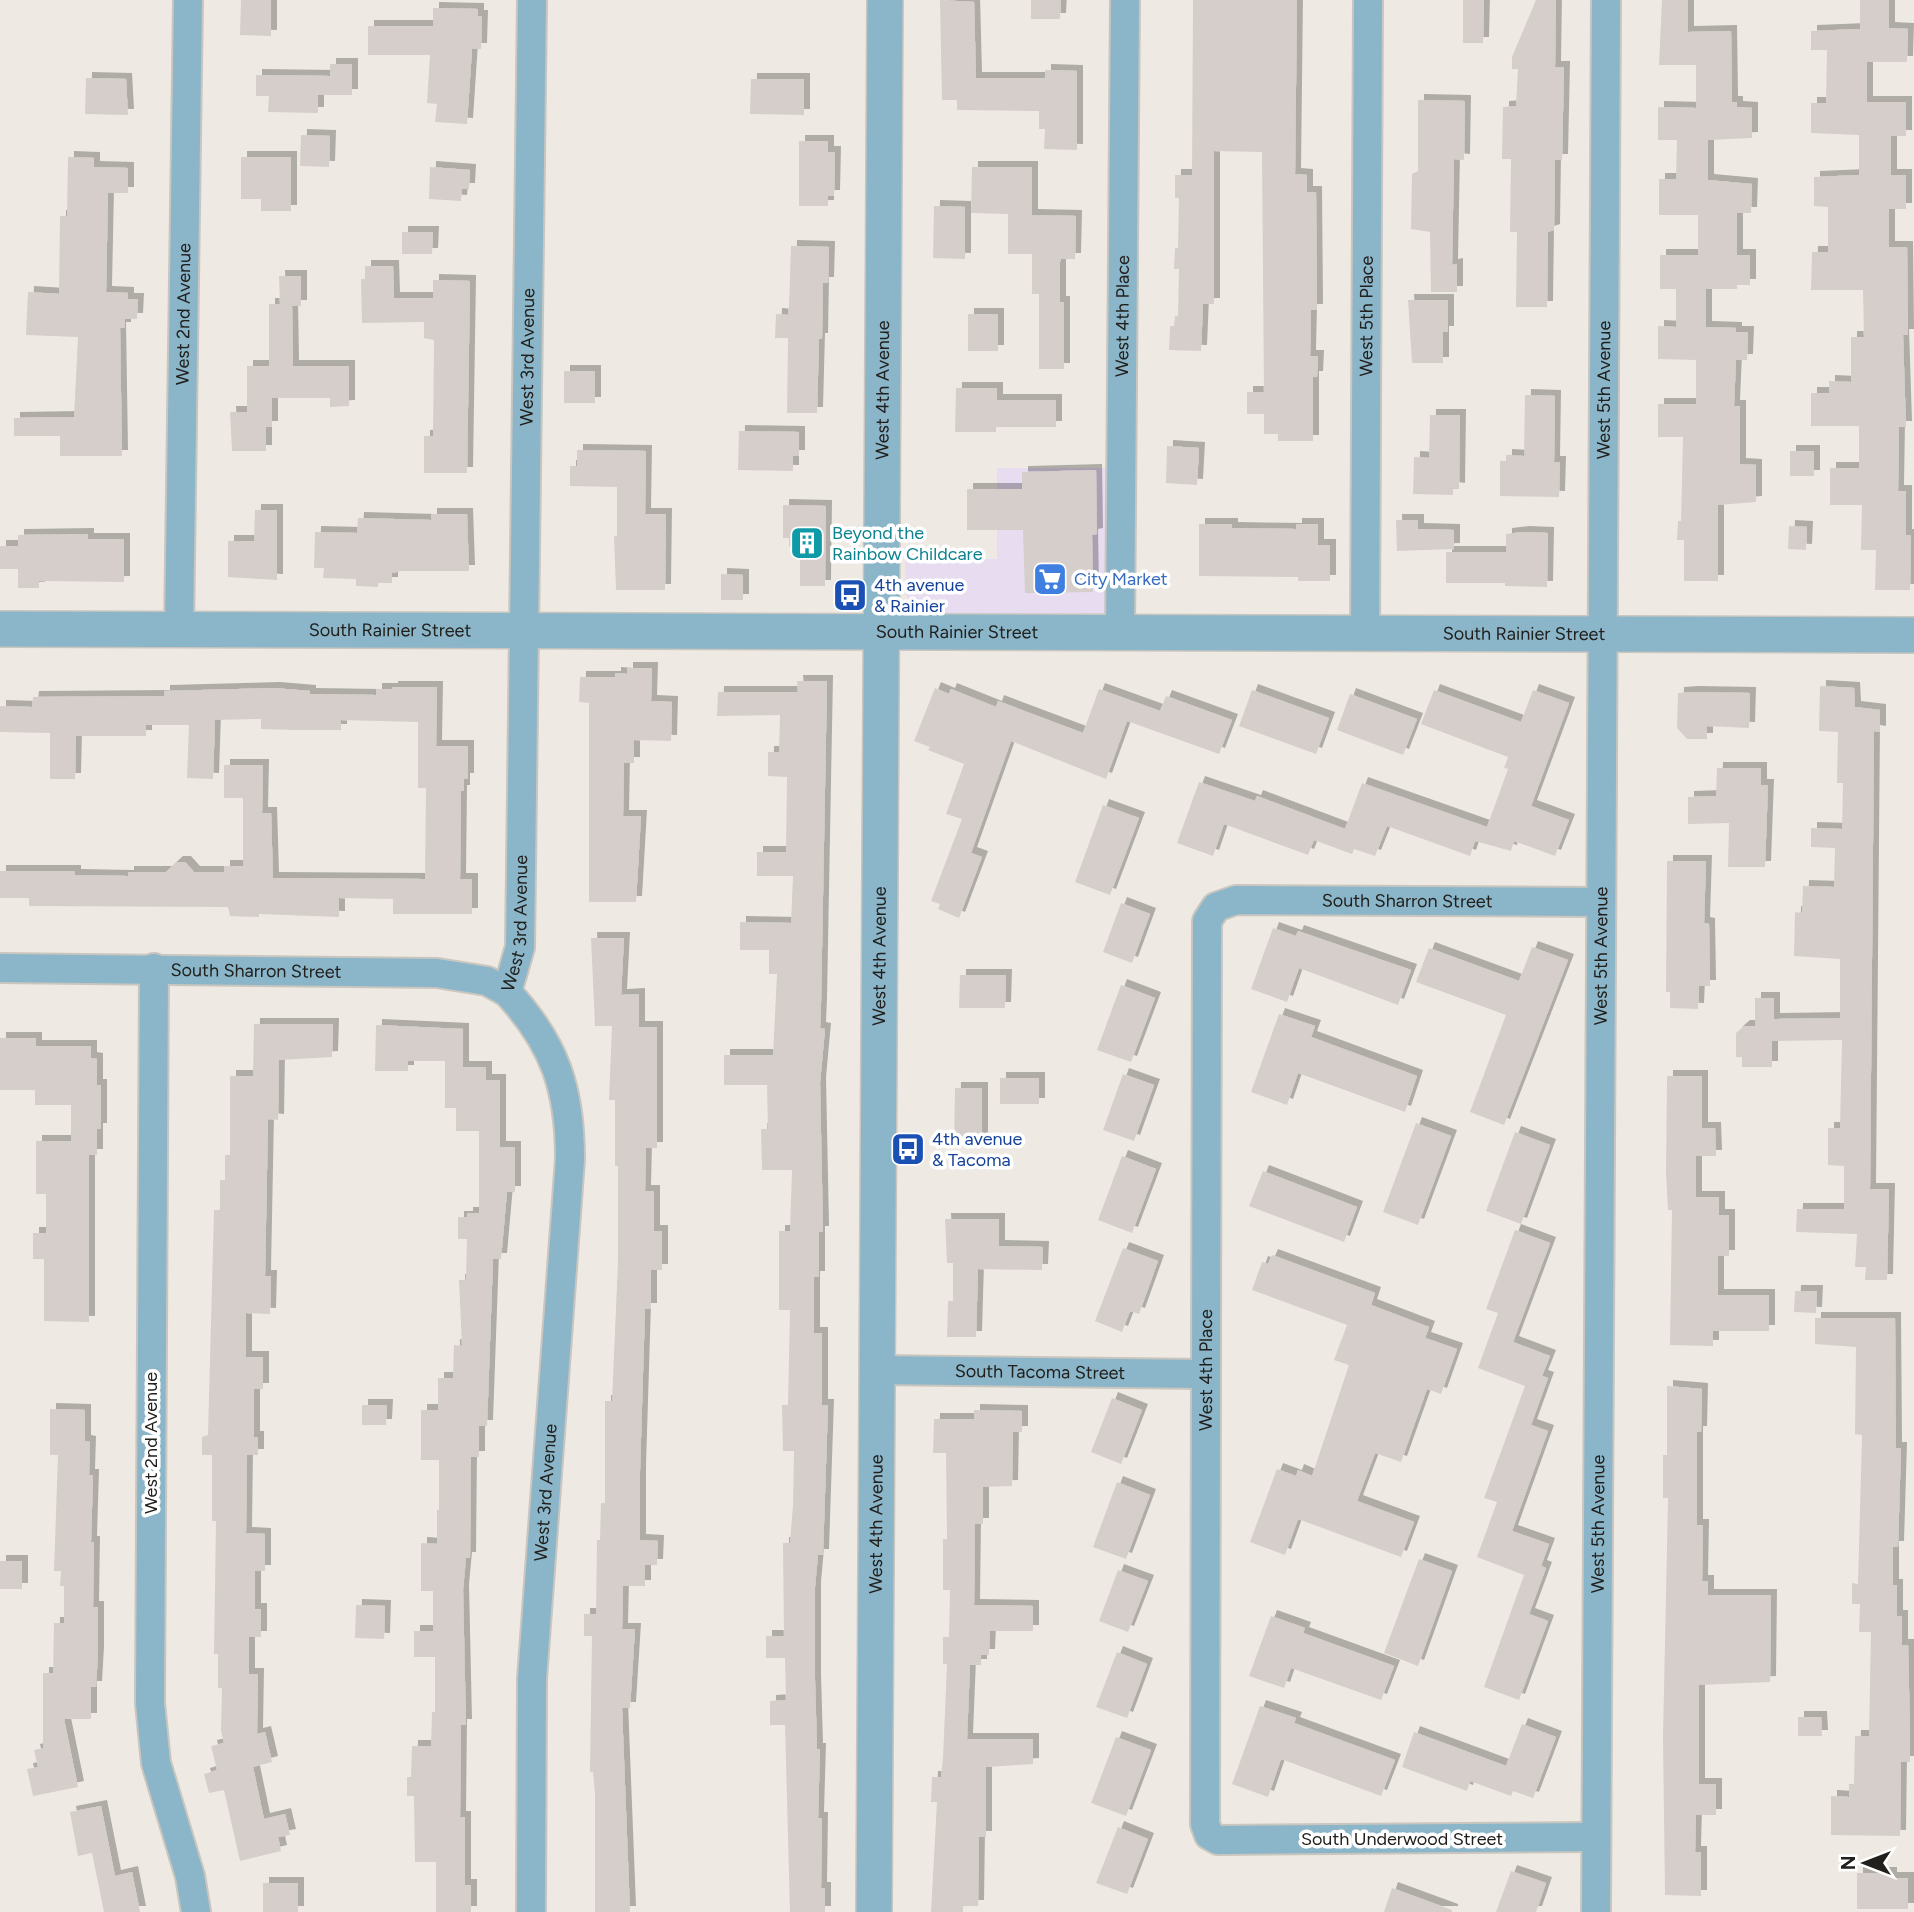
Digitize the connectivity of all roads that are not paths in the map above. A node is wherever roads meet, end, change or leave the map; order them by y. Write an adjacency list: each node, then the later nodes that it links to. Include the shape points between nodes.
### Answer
1 (188, 0): 8 (street, West 2nd Avenue)
2 (532, 0): 9 (street, West 3rd Avenue)
3 (886, 0): 10 (street, West 4th Avenue)
4 (1125, 0): 11 (street, West 4th Place)
5 (1368, 0): 12 (street, West 5th Place)
6 (1606, 0): 13 (street, West 5th Avenue)
7 (0, 629): 8 (street, South Rainier Street)
8 (179, 629): 9 (street, South Rainier Street)
9 (523, 631): 10 (street, South Rainier Street); 19 (street, West 3rd Avenue, via 520,947)
10 (882, 632): 11 (street, South Rainier Street); 20 (street, West 4th Avenue)
11 (1120, 632): 12 (street, South Rainier Street)
12 (1365, 633): 13 (street, South Rainier Street)
13 (1602, 634): 14 (street, South Rainier Street); 15 (street, West 5th Avenue)
14 (1914, 635)
15 (1601, 902): 16 (street, South Sharron Street, via 1236,900); 23 (street, West 5th Avenue)
16 (1216, 907): 21 (street, West 4th Place, via 1207,921)
17 (0, 968): 18 (street, South Sharron Street)
18 (154, 968): 19 (street, South Sharron Street, via 437,973 487,981); 24 (street, West 2nd Avenue, via 150,1703 156,1763 190,1876)
19 (506, 992): 25 (street, West 3rd Avenue, via 528,1015 562,1078 570,1133 532,1679)
20 (877, 1370): 21 (street, South Tacoma Street); 26 (street, West 4th Avenue)
21 (1203, 1374): 22 (street, West 4th Place, via 1205,1824)
22 (1209, 1835): 23 (street, South Underwood Street, via 1218,1840)
23 (1596, 1837): 27 (street, West 5th Avenue)
24 (195, 1912)
25 (531, 1912)
26 (874, 1912)
27 (1596, 1912)

